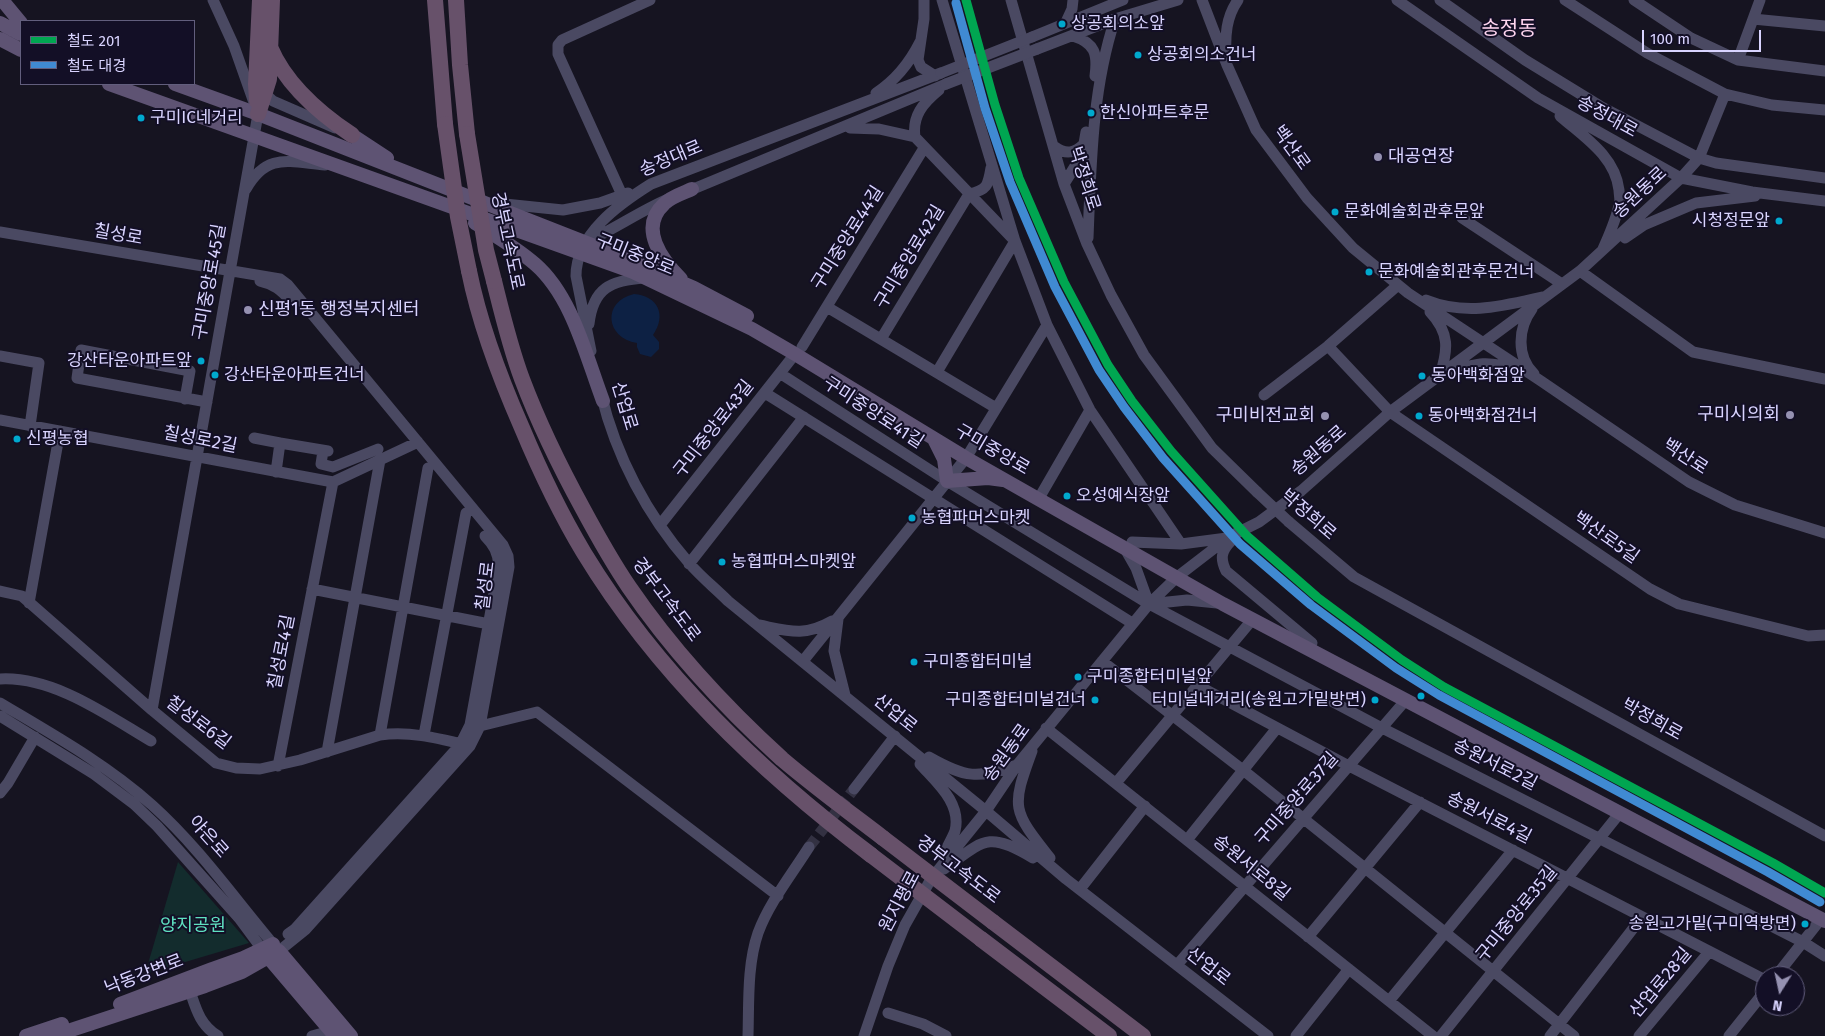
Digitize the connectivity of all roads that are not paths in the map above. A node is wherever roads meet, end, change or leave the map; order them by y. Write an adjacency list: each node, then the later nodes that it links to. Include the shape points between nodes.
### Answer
1 (2, 0): 25 (main road)
2 (212, 0): 31 (street)
3 (260, 0): 42 (highway)
4 (272, 0): 32 (highway)
5 (435, 0): 225 (highway, bridge, via 445,124 458,217 475,298 501,380 537,463 584,553 617,603 682,685 805,804)
6 (456, 0): 226 (highway, 경부고속도로, bridge, via 467,134 484,241 521,377 544,433 602,545 629,587 701,677 782,758)
7 (650, 0): 67 (street, via 562,40 557,48)
8 (924, 0): 30 (street)
9 (942, 0): 57 (street)
10 (1011, 0): 53 (street, 박정희로)
11 (1073, 0): 23 (street)
12 (1120, 0): 23 (street, 송정대로)
13 (1178, 0): 21 (street)
14 (1202, 0): 37 (street, 백산로)
15 (1238, 0): 37 (street, via 1228,18 1225,37)
16 (1397, 0): 44 (street, 송정대로)
17 (1440, 0): 55 (street, 송정대로, via 1525,60 1600,106)
18 (1565, 0): 43 (street, via 1647,53)
19 (1634, 0): 36 (street, via 1691,38)
20 (1760, 0): 22 (street)
21 (1115, 19): 28 (street); 52 (street, via 1106,48)
22 (1753, 19): 26 (street); 36 (street)
23 (1066, 22): 39 (street, 송정대로, bridge)
24 (0, 23): 27 (main road)
25 (20, 23)
26 (1825, 26)
27 (20, 33)
28 (1072, 36): 39 (street, bridge); 52 (street, via 1088,42 1095,54)
29 (0, 39): 33 (main road)
30 (920, 42): 39 (street, via 918,60 921,67); 45 (street, via 905,69)
31 (234, 46): 42 (street); 47 (street)
32 (270, 47): 42 (highway, via 269,79); 49 (highway, via 282,72 311,104)
33 (20, 49)
34 (0, 50): 35 (main road)
35 (20, 58)
36 (1738, 60): 38 (street)
37 (1227, 65): 81 (street, 백산로, via 1256,130 1307,198 1353,248)
38 (1825, 70)
39 (941, 78): 45 (street, 송정대로); 48 (street, 송정대로); 51 (street, via 916,117 913,126)
40 (112, 85): 50 (main road, 구미중앙로)
41 (178, 85): 47 (main road, 구미중앙로)
42 (260, 89): 47 (highway); 49 (street, via 274,101 300,114)
43 (1725, 94): 46 (street, via 1772,105); 55 (street, 송원동로)
44 (1538, 98): 59 (street, 송정대로); 76 (street, via 1596,147 1611,165 1618,183 1620,203)
45 (860, 104): 61 (street, 송정대로)
46 (1825, 110)
47 (258, 114): 50 (street, 구미중앙로45길); 58 (main road, 구미중앙로)
48 (834, 131): 51 (street, via 866,127); 63 (street, 송정대로)
49 (352, 135): 58 (main road)
50 (254, 136): 56 (main road, 구미중앙로); 66 (street, 구미중앙로45길)
51 (915, 137): 54 (street)
52 (1088, 145): 53 (street, via 1069,152); 62 (street, via 1086,159); 74 (street)
53 (1055, 147): 62 (street, 박정희로)
54 (924, 148): 64 (street); 85 (street, 구미중앙로44길)
55 (1699, 158): 59 (street, 송원동로); 60 (street, 송정대로)
56 (336, 165): 66 (street, via 272,163 258,171); 70 (main road, 구미중앙로)
57 (991, 165): 64 (street, via 988,184 983,190); 73 (street)
58 (411, 174): 69 (main road, 구미중앙로)
59 (1681, 178): 65 (street, 송정대로); 76 (street, 송원동로)
60 (1825, 178)
61 (651, 184): 67 (street); 75 (street, 송정대로, via 608,215)
62 (1064, 184): 74 (street, 박정희로)
63 (692, 189): 75 (street, 송정대로, via 644,210); 82 (main road, via 664,203 652,232 667,265)
64 (969, 194): 73 (street); 88 (street, 구미중앙로42길)
65 (1771, 194): 68 (street, 송정대로); 76 (street, via 1696,203 1644,225)
66 (243, 195): 78 (street, 구미중앙로45길)
67 (622, 195): 69 (street, via 562,210)
68 (1825, 201)
69 (482, 202): 75 (main road, 구미중앙로)
70 (450, 206): 75 (main road, 구미중앙로); 101 (main road, via 537,265 570,311)
71 (1462, 218): 80 (street)
72 (0, 232): 78 (street, 칠성로)
73 (1015, 241): 86 (street); 93 (street)
74 (1087, 244): 186 (street, 박정희로, bridge, via 1110,295 1144,355 1212,448 1289,522 1354,577)
75 (584, 248): 79 (main road, 구미중앙로); 82 (main road, 구미중앙로, via 648,267); 87 (street, 산업로, via 576,266 576,276)
76 (1600, 253): 77 (street, 송원동로)
77 (1580, 271): 80 (street, 송원동로); 97 (street, via 1693,352)
78 (230, 272): 102 (street, 구미중앙로45길); 113 (street, 칠성로, via 259,274 280,279 288,285)
79 (645, 278): 87 (street, via 615,282 600,294 591,308); 91 (main road, 구미중앙로)
80 (1562, 284): 84 (street, 송원동로)
81 (1398, 285): 83 (street, 백산로); 90 (street)
82 (694, 288): 91 (main road, 구미중앙로)
83 (1408, 293): 84 (street, 백산로, via 1428,302 1474,310); 89 (street, 백산로); 95 (street, 백산로, via 1432,314 1445,335 1445,358)
84 (1546, 296): 89 (street, 송원동로); 96 (street, 백산로, via 1523,324 1521,340 1527,364)
85 (827, 307): 88 (street); 91 (street, 구미중앙로44길)
86 (1048, 325): 103 (street); 104 (street)
87 (588, 339): 101 (street, 산업로)
88 (881, 339): 93 (street)
89 (1482, 343): 95 (street, 송원동로); 96 (street, 백산로)
90 (1328, 346): 99 (street); 105 (street)
91 (799, 350): 94 (street, 구미중앙로43길); 110 (main road, 구미중앙로); 114 (main road, 구미중앙로)
92 (0, 356): 108 (street, via 39,363)
93 (937, 372): 103 (street)
94 (780, 374): 98 (street, 구미중앙로43길); 121 (street, 구미중앙로41길)
95 (1440, 375): 96 (street, 백산로, via 1489,363); 105 (street, 송원동로)
96 (1541, 380): 129 (street, 백산로, via 1707,492 1760,514)
97 (1825, 380)
98 (765, 393): 106 (street); 128 (street, 구미중앙로43길)
99 (1264, 395)
100 (185, 398): 100 (street, via 77,378 81,350 190,371); 102 (street)
101 (602, 401): 128 (street, 산업로, via 630,475)
102 (207, 402): 116 (street, 구미중앙로45길)
103 (996, 408): 114 (street)
104 (1090, 410): 124 (street, 구미중앙로); 131 (street)
105 (1390, 412): 127 (street, 송원동로, via 1301,491); 148 (street, 백산로5길, via 1650,589 1679,604 1808,636)
106 (804, 417): 125 (street); 133 (street)
107 (0, 420): 108 (street, 칠성로2길)
108 (30, 426): 109 (street, 칠성로2길)
109 (60, 432): 116 (street, 칠성로2길); 138 (street)
110 (933, 437): 114 (main road, 구미중앙로); 121 (main road, via 944,459)
111 (254, 438): 112 (street, via 267,447)
112 (280, 443): 118 (street, via 326,451); 120 (street)
113 (415, 444): 115 (street); 119 (street, 칠성로); 161 (street, 칠성로, via 503,546 508,556 509,566)
114 (968, 454): 121 (street); 122 (main road, 구미중앙로); 124 (main road, 구미중앙로)
115 (379, 455): 118 (street, via 334,467); 123 (street); 137 (street)
116 (197, 457): 120 (street, 칠성로2길); 158 (street, 구미중앙로45길)
117 (309, 462): 118 (street)
118 (321, 464)
119 (428, 468): 126 (street, 칠성로); 141 (street)
120 (276, 472): 123 (street, 칠성로2길)
121 (947, 481): 122 (main road, via 988,478); 125 (street); 139 (street)
122 (1008, 481): 132 (main road, 구미중앙로)
123 (333, 482): 135 (street)
124 (1042, 493): 132 (main road, 구미중앙로)
125 (933, 498): 143 (street); 145 (street)
126 (466, 513): 142 (street, 칠성로); 146 (street, 칠성로, via 493,545 498,556)
127 (1259, 522): 130 (street, 송원동로); 149 (street, via 1226,546 1222,564 1232,577)
128 (660, 525): 133 (street, 산업로)
129 (1825, 534)
130 (1229, 537): 131 (street); 134 (street, 송원동로)
131 (1181, 544): 132 (street)
132 (1128, 545): 134 (main road, 구미중앙로); 139 (street)
133 (689, 564): 147 (street, 산업로)
134 (1180, 574): 139 (street, 송원동로); 140 (main road, 구미중앙로); 149 (main road, 구미중앙로)
135 (312, 589): 137 (street); 174 (street, 칠성로4길)
136 (0, 591): 138 (street, 칠성로6길, via 22,596)
137 (356, 598): 141 (street); 172 (street)
138 (29, 603): 158 (street, 칠성로6길)
139 (1150, 604): 140 (street, via 1187,600); 145 (street, 송원동로); 150 (street, 송원서로2길)
140 (1223, 604): 144 (main road, 구미중앙로)
141 (403, 607): 142 (street); 165 (street)
142 (446, 616): 146 (street); 166 (street)
143 (838, 618): 147 (street, via 807,631); 151 (street); 155 (street, via 834,651)
144 (1252, 620): 150 (street); 156 (main road, 구미중앙로)
145 (1132, 623): 152 (street, 송원동로)
146 (489, 624): 161 (street, 칠성로)
147 (757, 624): 151 (street, 산업로)
148 (1825, 635)
149 (1312, 643): 199 (main road, 구미중앙로)
150 (1229, 648): 154 (street); 164 (street, 송원서로2길)
151 (803, 661): 155 (street, 산업로)
152 (1102, 661): 160 (street); 162 (street, 송원동로)
153 (0, 679): 169 (street, via 17,678 72,695)
154 (1198, 685): 160 (street); 163 (street, 송원서로4길)
155 (844, 695): 168 (street, 산업로)
156 (1405, 701): 164 (street, 구미중앙로37길); 184 (main road, 구미중앙로)
157 (0, 703): 203 (street, 야은로, via 95,761 152,805 206,861)
158 (152, 710): 174 (street, 칠성로6길, via 216,763 249,770)
159 (0, 716): 167 (street, 야은로)
160 (1172, 716): 176 (street); 178 (street)
161 (475, 726): 171 (street, 칠성로); 197 (street, via 537,712)
162 (1046, 728): 170 (street, 송원동로); 178 (street, 송원서로8길)
163 (1277, 728): 175 (street, 송원서로4길); 176 (street)
164 (1382, 728): 175 (street, 구미중앙로37길); 187 (street, 송원서로2길)
165 (380, 735): 166 (street, 칠성로6길); 172 (street, 칠성로6길)
166 (424, 735): 171 (street, 칠성로6길)
167 (35, 737): 177 (street); 203 (street, 야은로, via 134,804 239,918)
168 (898, 739): 173 (street, via 960,773 987,774); 179 (street); 183 (street, 산업로); 193 (street, via 948,796 954,809 955,829)
169 (151, 741)
170 (1035, 742): 173 (street, 송원동로); 194 (street, via 1019,790 1020,816)
171 (466, 744): 203 (street, 칠성로, via 305,930)
172 (327, 752): 174 (street, 칠성로6길)
173 (1017, 765): 183 (street, 송원동로)
174 (278, 766)
175 (1349, 766): 181 (street, 송원서로4길); 185 (street, 구미중앙로37길)
176 (1243, 770): 185 (street); 188 (street)
177 (4, 781): 180 (street)
178 (1116, 783): 182 (street, 송원서로8길)
179 (854, 789)
180 (0, 793)
181 (1420, 802): 190 (street, 송원서로4길); 191 (street)
182 (1145, 806): 188 (street, 송원서로8길); 196 (street)
183 (986, 811): 193 (street, 원지평로); 194 (street, 산업로)
184 (1620, 814): 187 (street, 구미중앙로35길); 199 (main road, 구미중앙로)
185 (1303, 819): 191 (street); 195 (street, 구미중앙로37길)
186 (1825, 836)
187 (1600, 838): 192 (street, 구미중앙로35길); 202 (street, 송원서로2길)
188 (1187, 840): 195 (street, 송원서로8길)
189 (809, 847): 197 (street)
190 (1513, 850): 192 (street, 송원서로4길); 200 (street)
191 (1365, 868): 200 (street); 201 (street)
192 (1568, 878): 198 (street, 송원서로4길); 209 (street, 구미중앙로35길)
193 (931, 879): 194 (street, via 975,846 993,841 1015,847); 223 (street, 원지평로, via 905,925)
194 (1066, 879): 196 (street, 산업로)
195 (1245, 886): 201 (street, 송원서로8길); 206 (street, 구미중앙로37길)
196 (1080, 889): 206 (street, 산업로)
197 (778, 896): 222 (street, via 758,932 753,952)
198 (1642, 917): 204 (street, 송원서로4길); 215 (street)
199 (1824, 918): 202 (street)
200 (1445, 932): 209 (street); 212 (street)
201 (1308, 937): 208 (street, 송원서로8길)
202 (1803, 942): 205 (street, 송원서로2길); 207 (street)
203 (271, 948): 211 (main road, 낙동강변로, via 242,972); 216 (main road, 야은로); 217 (main road, 낙동강변로); 221 (main road, 야은로)
204 (1709, 952): 210 (street, 송원서로4길); 233 (street, 산업로28길)
205 (1825, 956)
206 (1177, 965): 227 (street, 산업로)
207 (1784, 966)
208 (1349, 970): 212 (street, 송원서로8길); 228 (street)
209 (1494, 971): 215 (street); 230 (street, 구미중앙로35길)
210 (1755, 975)
211 (190, 991): 218 (main road, 낙동강변로); 219 (street, via 202,1022)
212 (1389, 1001): 229 (street, 송원서로8길)
213 (1755, 1003): 234 (street)
214 (888, 1013): 224 (street, via 923,1024)
215 (1559, 1024): 231 (street); 232 (street)
216 (333, 1034): 220 (street)
217 (26, 1036)
218 (52, 1036)
219 (218, 1036)
220 (312, 1036)
221 (351, 1036)
222 (748, 1036)
223 (864, 1036)
224 (946, 1036)
225 (1109, 1036)
226 (1143, 1036)
227 (1268, 1036)
228 (1296, 1036)
229 (1433, 1036)
230 (1441, 1036)
231 (1550, 1036)
232 (1574, 1036)
233 (1639, 1036)
234 (1729, 1036)

